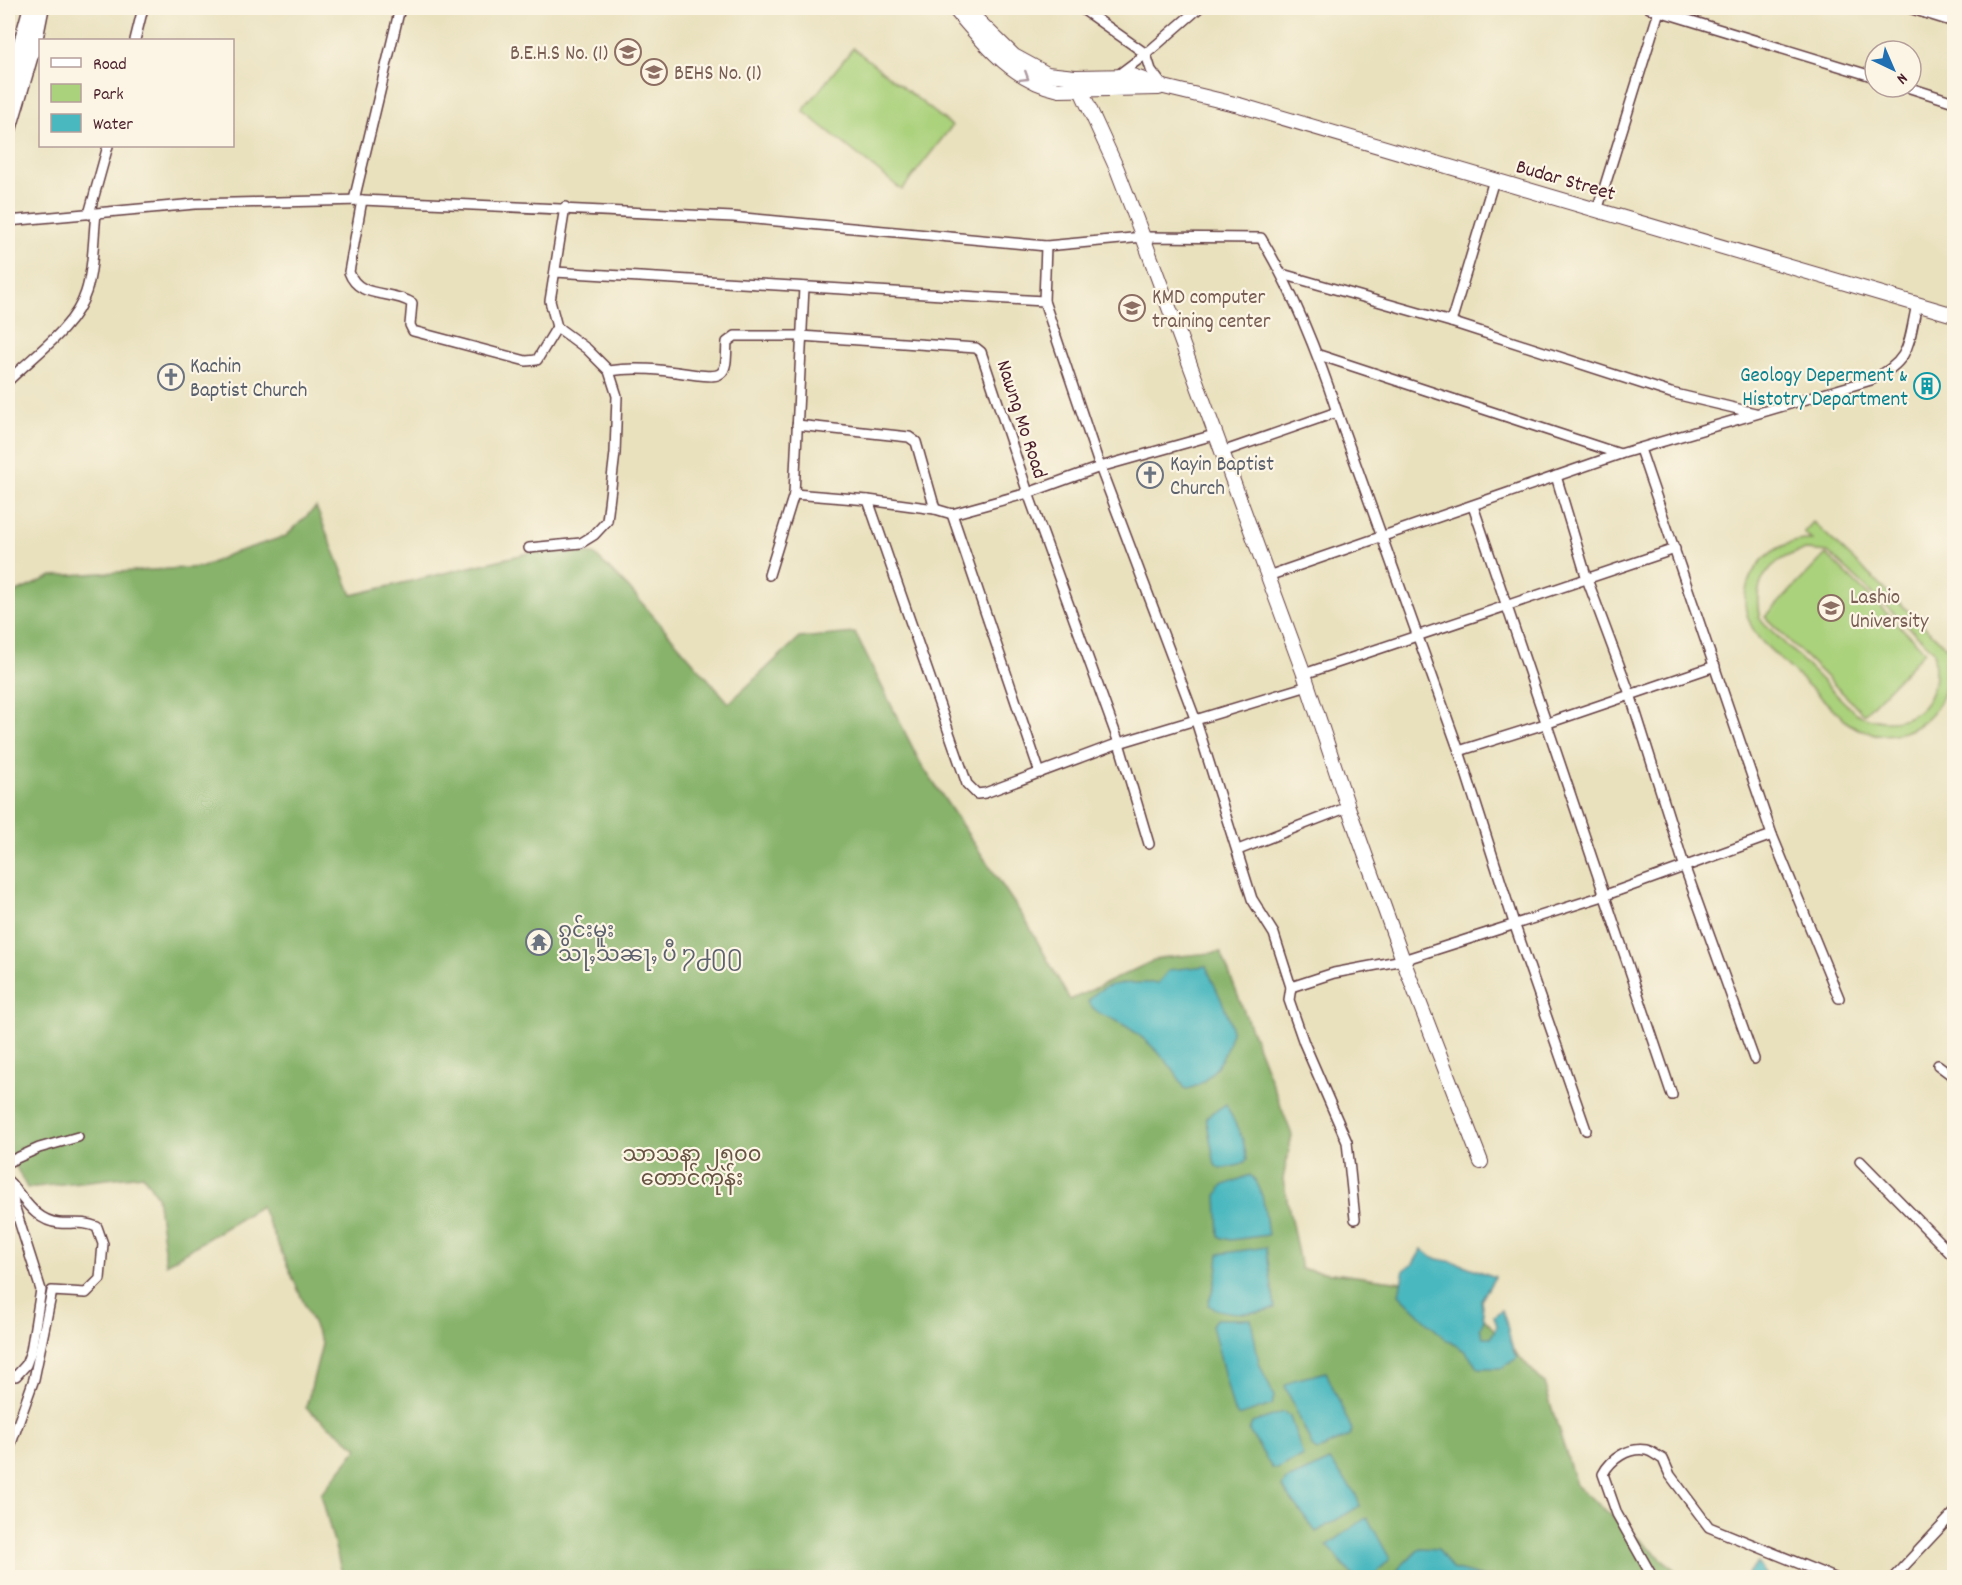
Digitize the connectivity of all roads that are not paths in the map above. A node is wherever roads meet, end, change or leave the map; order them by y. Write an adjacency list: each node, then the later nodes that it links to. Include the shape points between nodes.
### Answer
1 (30, 8): 15 (main road)
2 (40, 8): 23 (main road, via 34,43)
3 (143, 8): 13 (street)
4 (400, 8): 26 (street)
5 (954, 8): 18 (main road, one-way to 18, via 1007,65 1032,82 1059,90)
6 (965, 8): 18 (main road, via 1014,56 1047,74)
7 (1081, 8): 14 (street)
8 (1199, 8): 14 (street)
9 (1649, 8): 11 (street)
10 (1909, 8): 12 (street)
11 (1659, 9): 16 (street); 28 (street)
12 (1954, 22)
13 (135, 39)
14 (1146, 54): 17 (street); 19 (street, via 1151,70)
15 (12, 62): 20 (main road)
16 (1863, 73)
17 (1118, 75): 18 (main road); 19 (main road)
18 (1078, 83): 19 (main road); 31 (main road)
19 (1164, 87): 25 (main road, Budar Street, via 1239,105)
20 (8, 92)
21 (1923, 92): 22 (street)
22 (1954, 102)
23 (8, 131)
24 (108, 147): 29 (street)
25 (1494, 180): 28 (main road, Budar Street); 39 (street)
26 (358, 200): 27 (street); 29 (street, via 195,204); 40 (street, via 349,272 353,283 361,290 412,303 410,325 418,334 526,361 537,360)
27 (565, 207): 32 (street, via 733,217); 33 (street)
28 (1598, 210): 37 (main road, Budar Street)
29 (93, 214): 30 (street); 44 (street, via 87,291 74,317)
30 (8, 221)
31 (1143, 237): 32 (street); 34 (street, via 1261,237); 48 (main road)
32 (1046, 246): 36 (street)
33 (555, 272): 35 (street); 40 (street, via 550,301)
34 (1282, 274): 39 (street); 42 (street)
35 (804, 287): 36 (street); 41 (street)
36 (1044, 301): 52 (street)
37 (1917, 304): 38 (main road, Budar Street); 46 (street, via 1904,355 1892,370 1871,380)
38 (1954, 315)
39 (1451, 322): 46 (street, via 1671,393)
40 (557, 327): 43 (street)
41 (801, 336): 43 (street, Nawng Mo Road, via 730,338 724,369 713,376 678,370); 47 (street); 54 (street, Nawng Mo Road, via 976,348 981,352)
42 (1319, 355): 45 (street); 51 (street)
43 (609, 371): 61 (street, via 617,396 607,521 581,543)
44 (8, 381)
45 (1336, 412): 50 (street); 60 (street)
46 (1756, 413): 49 (street)
47 (797, 425): 55 (street); 58 (street, via 909,437 916,442)
48 (1214, 435): 50 (main road); 52 (street)
49 (1640, 449): 51 (street); 62 (street)
50 (1222, 452): 64 (main road)
51 (1620, 453): 53 (street)
52 (1100, 467): 54 (street); 71 (street)
53 (1556, 476): 57 (street); 65 (street)
54 (1028, 493): 59 (street); 73 (street, Nawng Mo Road)
55 (794, 494): 56 (street); 63 (street)
56 (868, 500): 58 (street); 75 (street, via 967,784 976,794 985,793)
57 (1473, 506): 60 (street); 66 (street)
58 (935, 509): 59 (street)
59 (952, 514): 75 (street)
60 (1383, 536): 64 (street); 67 (street)
61 (529, 548)
62 (1675, 549): 65 (street); 68 (street)
63 (769, 575)
64 (1268, 576): 69 (main road)
65 (1587, 579): 66 (street); 70 (street)
66 (1507, 607): 67 (street); 72 (street)
67 (1418, 637): 69 (street); 74 (street)
68 (1715, 666): 70 (street); 77 (street)
69 (1306, 680): 71 (street); 76 (main road)
70 (1630, 694): 72 (street); 80 (street)
71 (1196, 721): 73 (street); 79 (street)
72 (1548, 723): 74 (street); 81 (street)
73 (1119, 742): 75 (street); 78 (street, Nawng Mo Road)
74 (1459, 751): 82 (street)
75 (1040, 773)
76 (1348, 807): 79 (street); 83 (main road)
77 (1772, 835): 80 (street); 85 (street)
78 (1149, 844)
79 (1238, 850): 84 (street, via 1252,899 1274,934)
80 (1685, 868): 81 (street); 86 (street)
81 (1603, 896): 82 (street); 89 (street)
82 (1514, 923): 83 (street); 90 (street)
83 (1403, 960): 84 (street, via 1334,972); 94 (main road)
84 (1291, 987): 96 (street, via 1289,1000 1304,1043 1347,1142)
85 (1839, 998)
86 (1754, 1059)
87 (1938, 1065): 88 (street)
88 (1954, 1077)
89 (1672, 1095)
90 (1586, 1130)
91 (78, 1137): 93 (street)
92 (1860, 1161): 97 (street)
93 (8, 1162)
94 (1480, 1162)
95 (9, 1182): 98 (street); 99 (street, via 38,1216 57,1223 83,1221 97,1227 103,1244 100,1280 86,1293)
96 (1355, 1219)
97 (1954, 1257)
98 (41, 1290): 99 (street); 100 (street, via 38,1322 26,1365 16,1376)
99 (52, 1291): 101 (street, via 34,1379)
100 (8, 1375)
101 (8, 1452)
102 (1954, 1513): 105 (street)
103 (1653, 1578): 104 (street, via 1617,1514 1603,1474 1620,1455 1646,1450 1664,1459 1670,1475 1709,1527)
104 (1835, 1578)
105 (1893, 1578)

